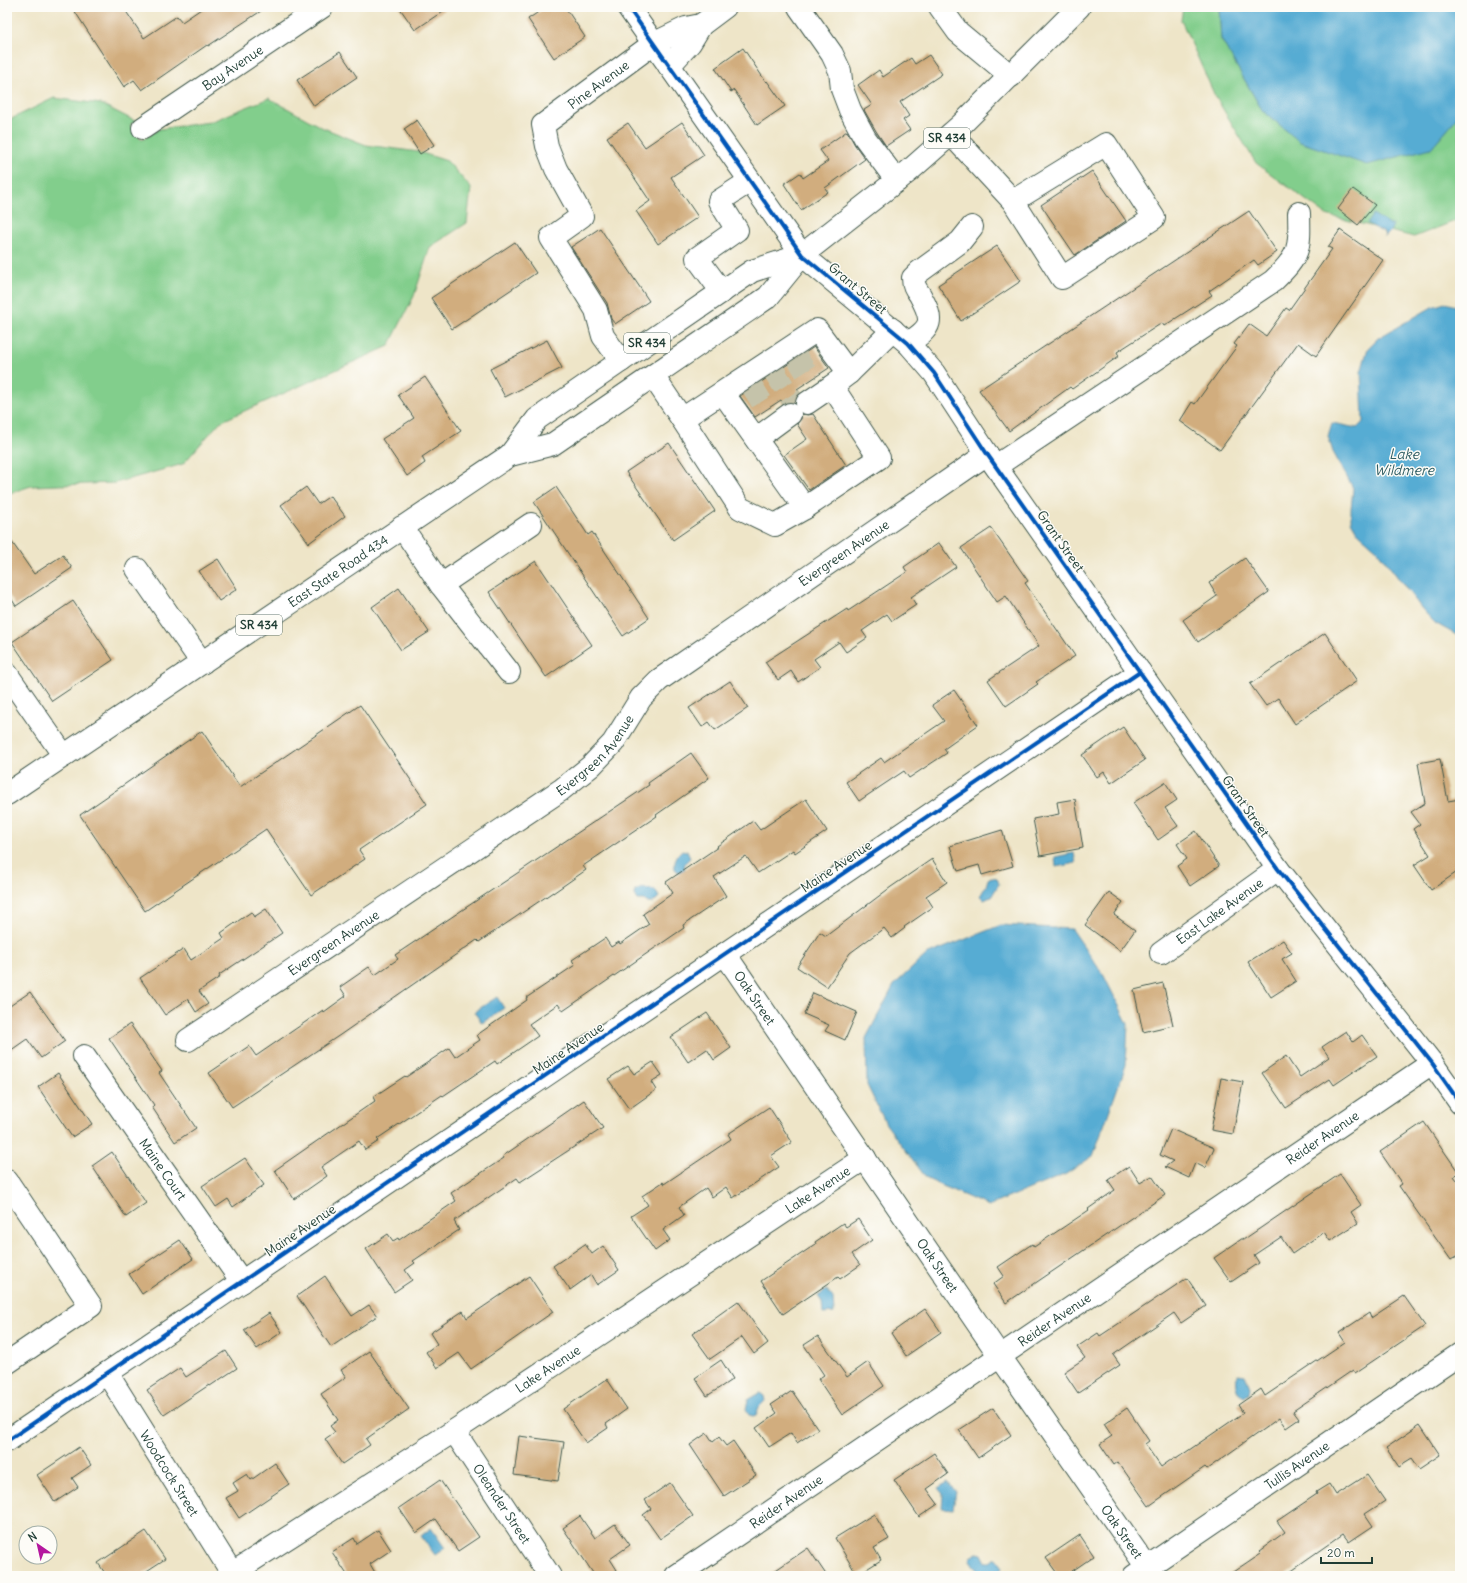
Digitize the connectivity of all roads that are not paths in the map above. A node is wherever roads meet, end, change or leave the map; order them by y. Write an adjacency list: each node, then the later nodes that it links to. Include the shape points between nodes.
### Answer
1 (322, 7): 11 (street, Bay Avenue)
2 (628, 7): 8 (street, Grant Street)
3 (725, 7): 7 (street)
4 (799, 7): 14 (street, via 832,54 840,71 842,89 850,110 865,138)
5 (940, 7): 10 (street, via 958,32)
6 (1079, 7): 10 (street, SR 434)
7 (701, 25): 8 (street, Pine Avenue, via 686,28); 9 (street, via 690,43)
8 (653, 44): 9 (street, Grant Street); 21 (street, Pine Avenue, via 542,125 556,169 582,216 551,238 596,310 604,336)
9 (669, 66): 13 (street, Grant Street)
10 (1011, 76): 12 (street, SR 434)
11 (143, 128)
12 (952, 134): 14 (street, SR 434); 15 (street)
13 (750, 181): 18 (street, Grant Street); 19 (street, via 719,201 737,230 697,258)
14 (897, 181): 18 (street, SR 434)
15 (1013, 200): 15 (street, via 1062,278 1154,218 1106,144)
16 (1299, 213): 28 (street, Evergreen Avenue, via 1300,241 1296,255 1273,281)
17 (972, 227): 20 (street, via 960,242 913,278 913,285 926,306 930,320 923,333)
18 (802, 255): 19 (street, SR 434, via 752,271); 20 (street, Grant Street); 22 (street, SR 434, via 768,297)
19 (722, 292): 21 (street, SR 434)
20 (900, 336): 24 (street); 28 (street, Grant Street, via 934,373)
21 (621, 361): 27 (street, SR 434, via 537,419)
22 (653, 376): 25 (street); 27 (street, SR 434, via 553,444)
23 (723, 392): 24 (street, via 748,380 793,350 817,330); 25 (street); 26 (street)
24 (806, 398): 26 (street); 29 (street, via 879,458)
25 (682, 419): 29 (street, via 740,508 775,525)
26 (756, 439): 29 (street)
27 (510, 455): 31 (street, East State Road 434 / SR 434)
28 (992, 460): 36 (street, Grant Street); 43 (street, Evergreen Avenue, via 659,680 641,698 613,743 591,766 561,790)
29 (805, 508)
30 (531, 524): 33 (street)
31 (402, 527): 33 (street); 34 (street, East State Road 434 / SR 434)
32 (137, 569): 34 (street)
33 (441, 585): 35 (street)
34 (202, 664): 38 (street, East State Road 434 / SR 434)
35 (509, 672)
36 (1140, 672): 40 (street, Grant Street); 42 (street, Maine Avenue)
37 (7, 674): 38 (street)
38 (64, 756): 39 (street, East State Road 434 / SR 434)
39 (7, 794)
40 (1278, 870): 41 (street, East Lake Avenue); 45 (street, Grant Street)
41 (1161, 953)
42 (725, 954): 47 (street, Oak Street); 49 (street, Maine Avenue)
43 (188, 1040)
44 (84, 1056): 49 (street, Maine Court)
45 (1432, 1063): 46 (street, Grant Street); 51 (street, Reider Avenue)
46 (1460, 1104)
47 (865, 1158): 51 (street, Oak Street); 54 (street, Lake Avenue)
48 (7, 1181): 52 (street, via 91,1306)
49 (242, 1282): 53 (street, Maine Avenue)
50 (1460, 1354): 56 (street, Tullis Avenue)
51 (999, 1356): 56 (street, Oak Street); 59 (street, Reider Avenue)
52 (7, 1363)
53 (107, 1374): 55 (street, Maine Avenue); 57 (street, Woodcock Street)
54 (454, 1431): 57 (street, Lake Avenue); 58 (street, Oleander Street)
55 (7, 1441)
56 (1145, 1573)
57 (230, 1575)
58 (550, 1576)
59 (676, 1576)

